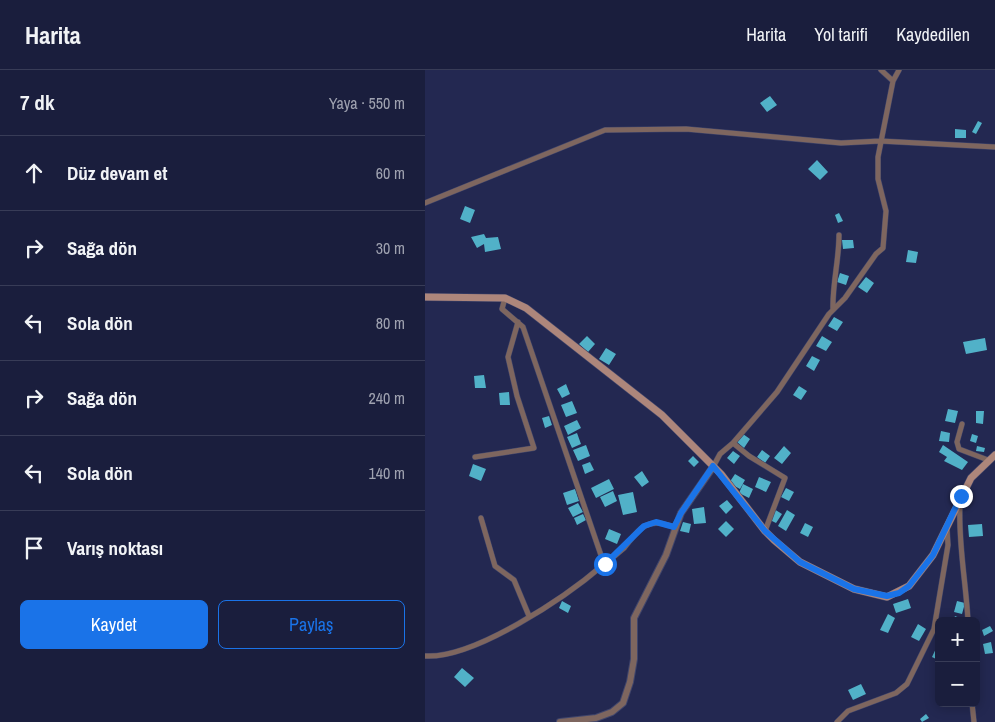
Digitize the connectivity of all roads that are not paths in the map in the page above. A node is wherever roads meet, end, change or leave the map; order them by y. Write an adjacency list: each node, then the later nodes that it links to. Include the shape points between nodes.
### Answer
1 (881, 70): 3 (street)
2 (899, 70): 3 (street)
3 (893, 81): 4 (street)
4 (880, 141): 5 (street); 6 (street, via 841,143 686,129 605,130); 10 (street, via 877,179 886,211 883,248)
5 (995, 147)
6 (425, 203)
7 (839, 235): 10 (street)
8 (425, 297): 9 (main road)
9 (505, 298): 11 (street, via 502,309); 17 (main road, via 526,308 662,415)
10 (833, 310): 13 (street, via 777,392)
11 (518, 322): 15 (street, via 508,357 534,448); 23 (street, via 526,336)
12 (962, 424): 16 (street, via 957,442 959,449)
13 (733, 443): 17 (street, via 720,454); 22 (street, via 785,478)
14 (995, 455): 16 (main road)
15 (475, 457)
16 (988, 460): 18 (main road, via 971,478)
17 (713, 466): 21 (street); 22 (main road)
18 (961, 496): 20 (main road); 25 (street, via 959,528)
19 (481, 518): 24 (street, via 495,566 514,580)
20 (947, 523): 22 (main road, via 933,555 909,586 887,596 854,589 827,577 800,562); 29 (street, via 949,545 934,629 907,684 896,693 848,711)
21 (674, 527): 23 (street, via 656,522 644,526); 28 (street, via 666,556 633,618 634,659 623,703 596,718)
22 (765, 531)
23 (605, 564): 24 (street)
24 (529, 616): 26 (street, via 489,641 434,657)
25 (968, 617)
26 (425, 656)
27 (972, 707): 30 (street)
28 (561, 722)
29 (837, 722)
30 (974, 722)

